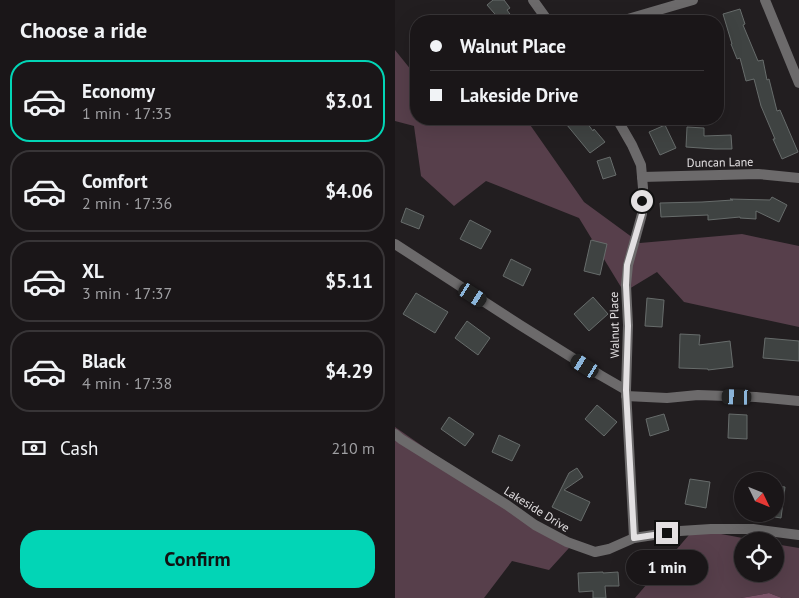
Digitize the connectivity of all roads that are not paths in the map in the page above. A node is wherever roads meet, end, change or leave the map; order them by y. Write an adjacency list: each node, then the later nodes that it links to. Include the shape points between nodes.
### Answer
1 (533, 0): 4 (street)
2 (693, 0): 5 (street)
3 (765, 0): 6 (street)
4 (544, 15)
5 (642, 15)
6 (799, 83)
7 (620, 125): 8 (street, Walnut Place, via 641,166)
8 (642, 177): 9 (street, Duncan Lane, via 758,174); 11 (street, Walnut Place, via 642,214 627,265)
9 (799, 178)
10 (395, 244): 11 (street)
11 (626, 393): 12 (street, via 667,398 698,395); 15 (street, Walnut Place)
12 (799, 401)
13 (395, 434): 15 (street, Lakeside Drive, via 535,525 567,542 595,552)
14 (799, 535): 15 (street, Lakeside Drive, via 753,529 711,529)
15 (634, 538)

